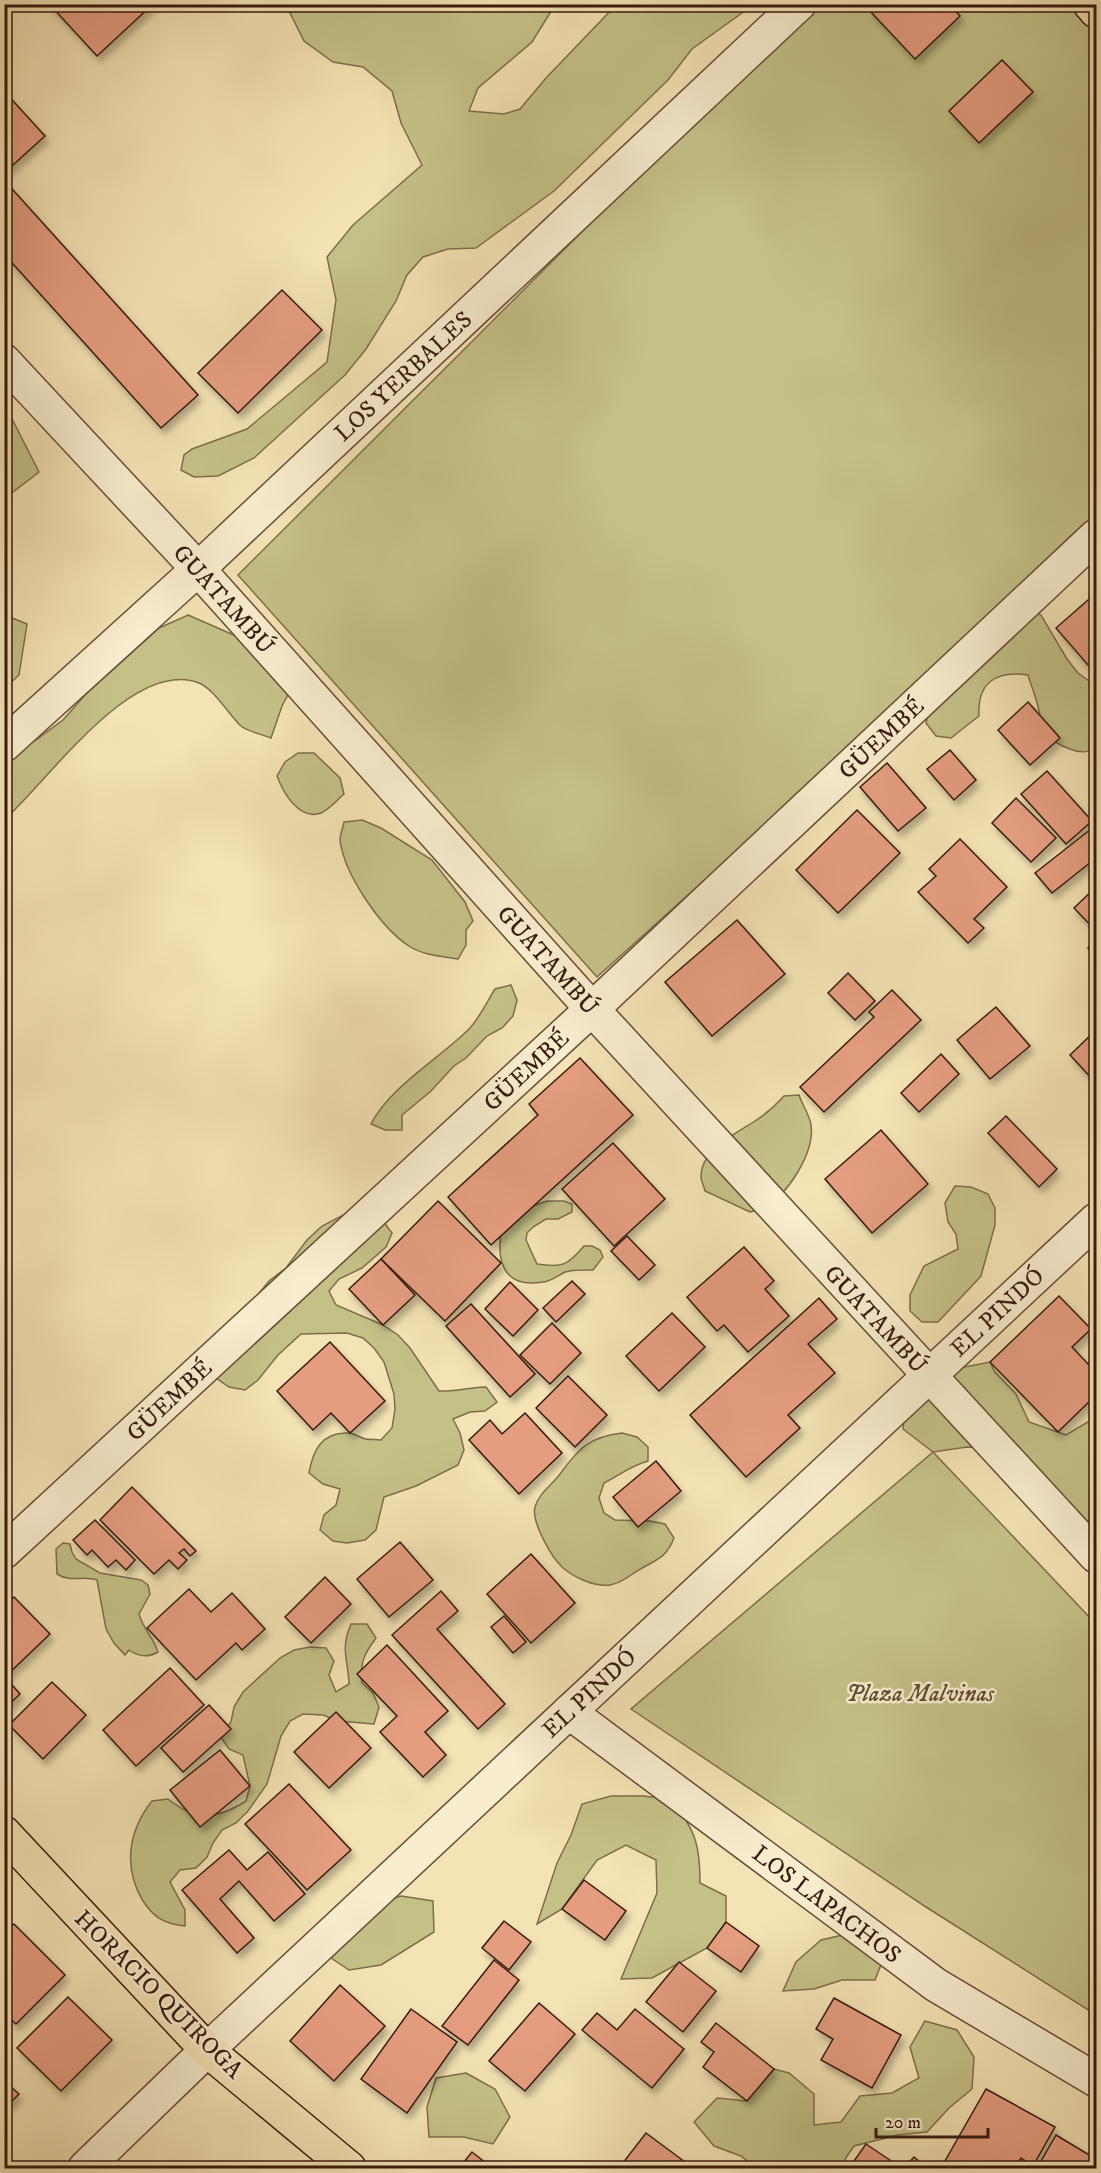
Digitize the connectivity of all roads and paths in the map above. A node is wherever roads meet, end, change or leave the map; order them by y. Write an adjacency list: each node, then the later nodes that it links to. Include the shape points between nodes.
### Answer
1 (800, 4): 6 (street, LOS YERBALES)
2 (1090, 4): 3 (main road)
3 (1096, 11)
4 (4, 361): 6 (street, GUATAMBÚ)
5 (1096, 536): 8 (street, GÜEMBÉ)
6 (198, 569): 7 (street, LOS YERBALES); 8 (street, GUATAMBÚ)
7 (4, 745)
8 (592, 1009): 10 (street, GUATAMBÚ); 11 (street, GÜEMBÉ)
9 (1096, 1220): 10 (street, EL PINDÓ)
10 (928, 1376): 12 (street, GUATAMBÚ); 13 (street, EL PINDÓ)
11 (4, 1552)
12 (1096, 1556)
13 (569, 1712): 15 (street, EL PINDÓ); 16 (street, LOS LAPACHOS, via 936,1985)
14 (4, 1833): 15 (main road, HORACIO QUIROGA)
15 (207, 2050): 17 (street, EL PINDÓ); 18 (main road, HORACIO QUIROGA)
16 (1096, 2080)
17 (86, 2169)
18 (349, 2169)

